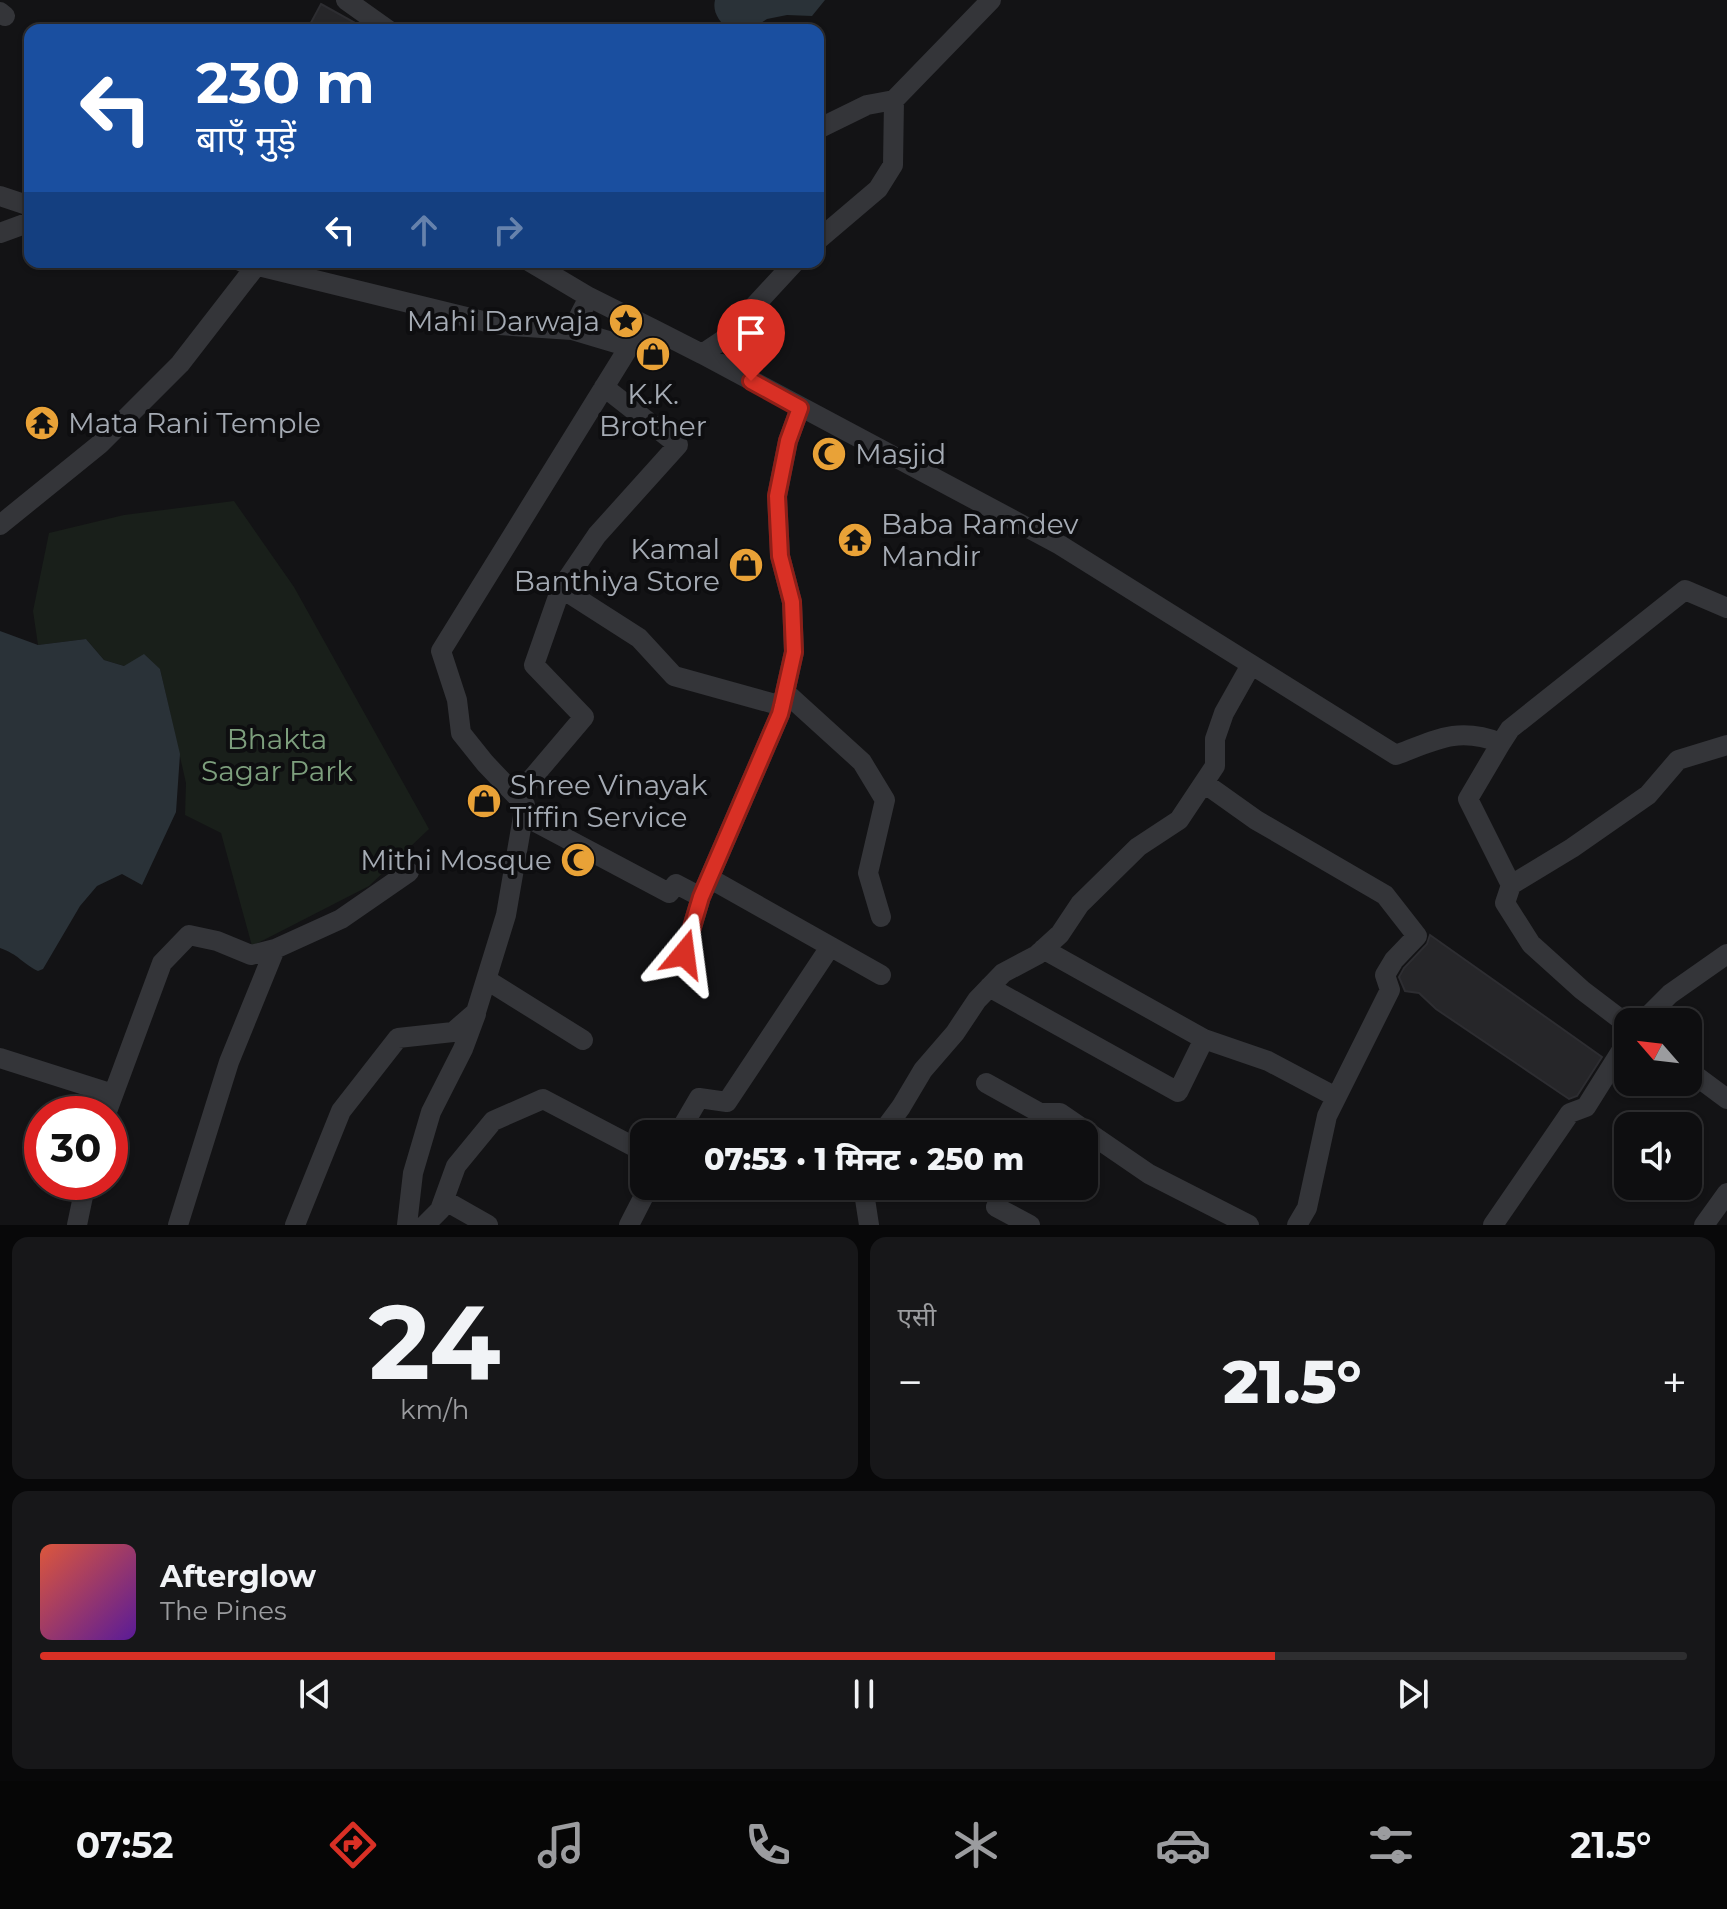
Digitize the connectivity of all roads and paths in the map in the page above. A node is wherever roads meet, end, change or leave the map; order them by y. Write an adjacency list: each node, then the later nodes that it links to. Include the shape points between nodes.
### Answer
1 (346, 0): 3 (street)
2 (991, 0): 4 (street)
3 (380, 24)
4 (894, 100): 5 (street, via 867,105); 10 (street, via 893,165 878,189)
5 (824, 126)
6 (0, 196): 7 (street)
7 (24, 204)
8 (24, 224): 9 (street)
9 (0, 233)
10 (824, 235)
11 (246, 268): 22 (street, via 180,364 100,444)
12 (265, 268): 17 (street, via 499,325)
13 (540, 268): 15 (street)
14 (789, 268): 19 (street, via 723,340)
15 (589, 297): 16 (street); 17 (street)
16 (651, 328): 18 (street); 19 (street)
17 (572, 330): 18 (street)
18 (629, 347): 20 (street)
19 (702, 354): 21 (street)
20 (604, 387): 23 (street, via 678,445 597,535); 30 (street, via 441,651 461,733)
21 (800, 408): 25 (street, via 1060,545); 26 (street, via 777,496 794,652)
22 (0, 525)
23 (561, 588): 26 (street, via 639,638 674,676); 30 (street, via 534,665 584,717)
24 (1727, 608): 27 (street, via 1685,590 1510,729)
25 (1251, 665): 27 (street, via 1396,755 1446,736 1483,736); 29 (street, via 1224,713 1215,739 1215,766)
26 (783, 699): 34 (street); 35 (street, via 862,762 885,800 868,873)
27 (1501, 743): 33 (street, via 1468,799)
28 (1727, 745): 33 (street, via 1678,760 1648,795)
29 (1204, 783): 38 (street, via 1179,820 1138,847); 55 (street, via 1256,820 1385,895 1417,936 1385,975 1390,990)
30 (517, 796): 31 (street, via 525,805)
31 (524, 816): 34 (street, via 669,893 676,884); 42 (street, via 506,915)
32 (409, 872): 37 (street, via 341,919)
33 (1511, 885): 46 (street, via 1505,903 1531,944)
34 (705, 887): 36 (street); 39 (street)
35 (881, 917)
36 (830, 947): 41 (street); 57 (street, via 727,1102 699,1098)
37 (275, 949): 54 (street, via 251,955 189,935 162,963); 67 (street, via 229,1062)
38 (1043, 949): 43 (street); 47 (street)
39 (684, 954)
40 (1727, 954): 44 (street)
41 (881, 975)
42 (487, 980): 45 (street); 48 (street)
43 (989, 987): 47 (street, via 1178,1092); 58 (street, via 923,1070)
44 (1656, 1008)
45 (476, 1012): 68 (street, via 453,1032 398,1038 341,1111); 69 (street, via 431,1112 413,1173)
46 (1614, 1014)
47 (1204, 1039): 55 (street, via 1268,1061)
48 (583, 1040)
49 (0, 1058): 53 (street)
50 (1614, 1062): 77 (street, via 1586,1107 1570,1113)
51 (1702, 1080): 56 (street)
52 (986, 1083): 75 (street, via 1040,1113 1060,1113 1149,1174)
53 (91, 1096)
54 (113, 1096)
55 (1336, 1097): 76 (street, via 1307,1208)
56 (1727, 1099)
57 (686, 1120)
58 (891, 1120)
59 (630, 1145): 62 (street, via 543,1099 493,1121 456,1166)
60 (1727, 1193): 78 (street)
61 (82, 1200): 66 (street)
62 (444, 1200): 70 (street); 71 (street)
63 (642, 1200): 72 (street)
64 (865, 1200): 73 (street)
65 (996, 1207): 74 (street)
66 (77, 1225)
67 (178, 1225)
68 (295, 1225)
69 (407, 1225)
70 (425, 1225)
71 (488, 1225)
72 (629, 1225)
73 (869, 1225)
74 (1030, 1225)
75 (1249, 1225)
76 (1297, 1225)
77 (1493, 1225)
78 (1704, 1225)

